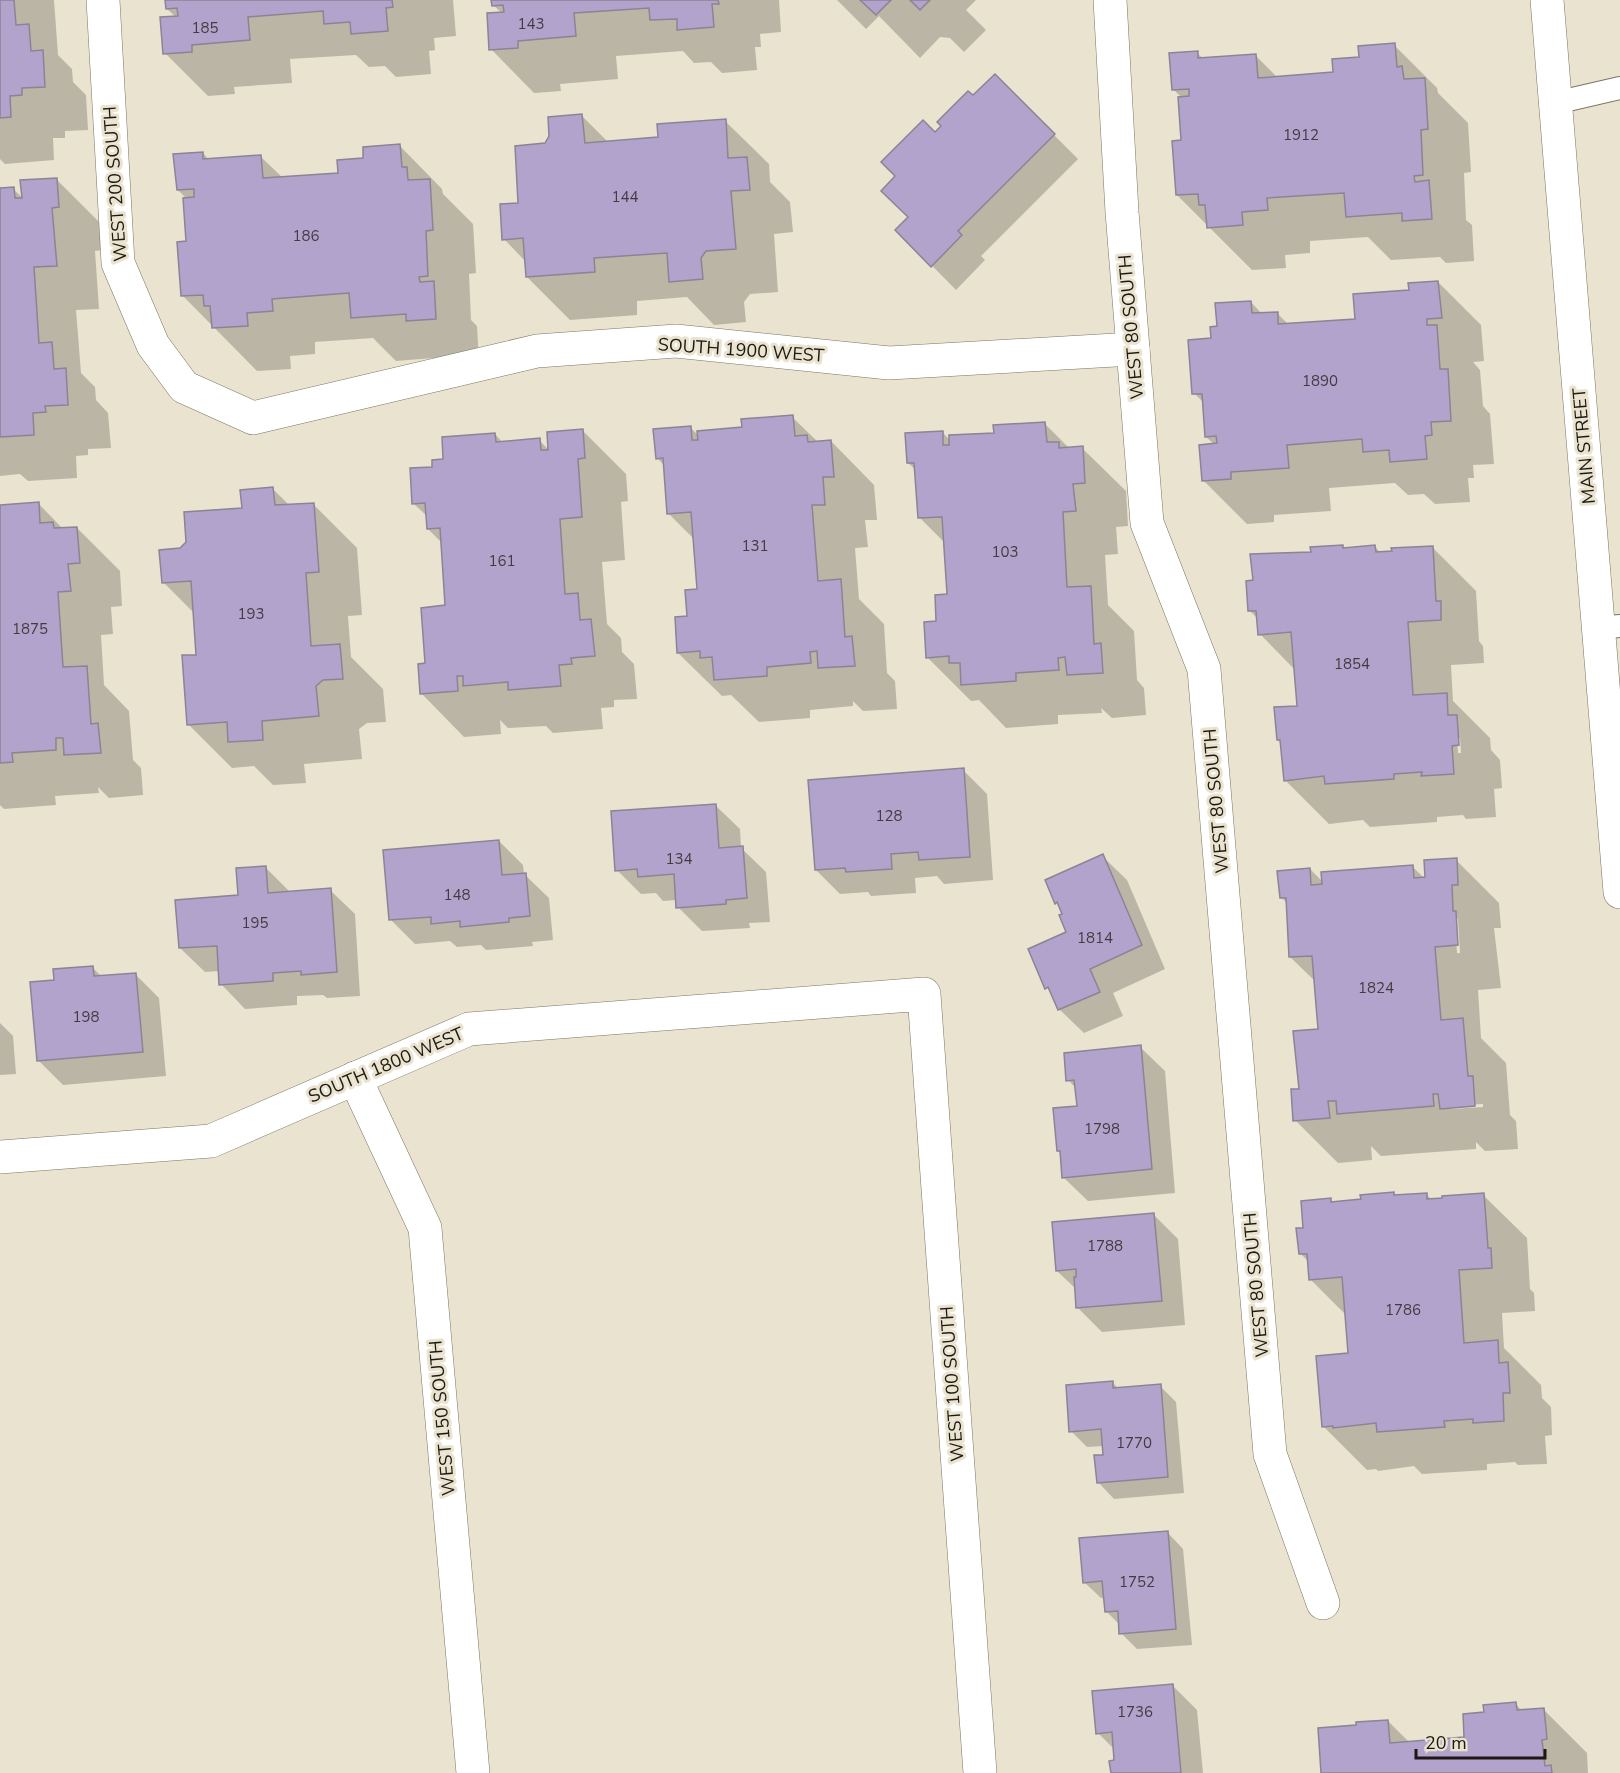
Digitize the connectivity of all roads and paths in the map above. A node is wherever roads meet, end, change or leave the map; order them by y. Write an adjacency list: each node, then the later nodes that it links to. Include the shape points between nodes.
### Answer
1 (104, 0): 7 (street, WEST 200 SOUTH, via 117,263 153,345)
2 (1110, 0): 6 (street, WEST 80 SOUTH)
3 (1547, 0): 5 (street, MAIN STREET)
4 (1620, 88): 5 (lane)
5 (1555, 103): 8 (street, MAIN STREET)
6 (1133, 349): 7 (street, SOUTH 1900 WEST, via 889,363 676,341 537,351 253,418); 13 (street, WEST 80 SOUTH, via 1147,523 1204,669 1270,1454)
7 (184, 387)
8 (1609, 627): 9 (street, MAIN STREET)
9 (1620, 892)
10 (924, 994): 11 (street, SOUTH 1800 WEST, via 469,1029); 15 (street, WEST 100 SOUTH)
11 (355, 1078): 12 (street, SOUTH 1800 WEST, via 211,1141); 14 (street, WEST 150 SOUTH, via 425,1228)
12 (0, 1157)
13 (1323, 1603)
14 (473, 1773)
15 (980, 1773)

